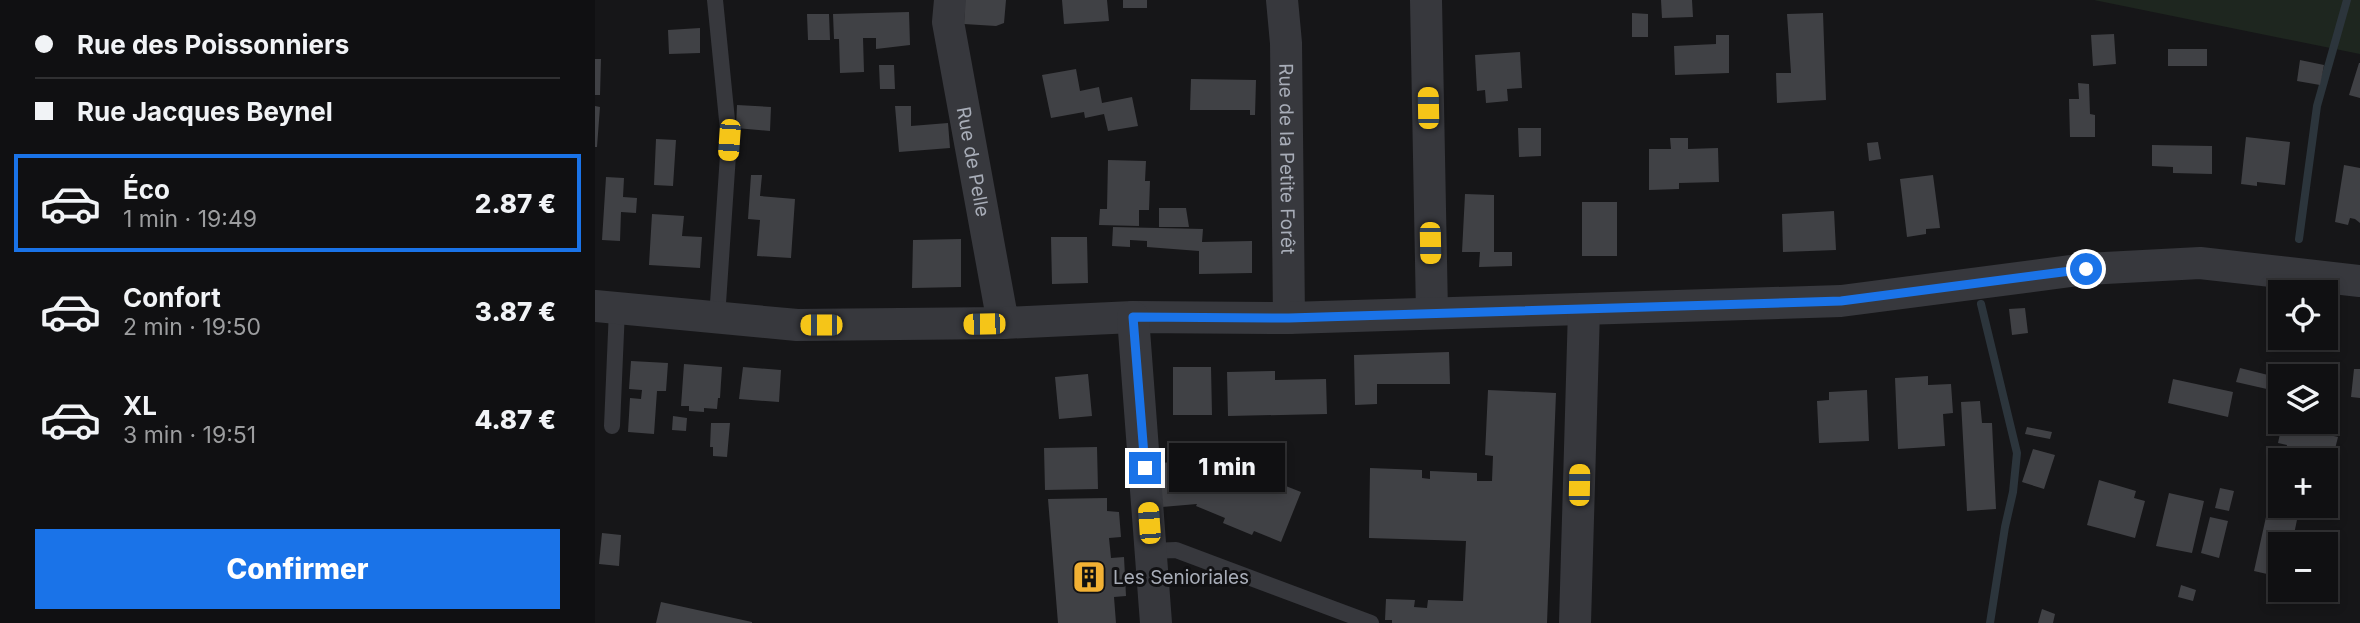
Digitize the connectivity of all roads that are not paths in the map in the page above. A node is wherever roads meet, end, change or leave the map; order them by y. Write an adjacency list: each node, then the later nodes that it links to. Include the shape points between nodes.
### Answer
1 (950, 0): 12 (street, Rue de Pelle, via 948,22)
2 (1282, 0): 11 (street, Rue de la Petite Forêt)
3 (1426, 0): 8 (street)
4 (710, 1): 10 (lane, via 729,140)
5 (2360, 281): 7 (street, via 2200,264 2086,269 1841,301)
6 (606, 307): 10 (street); 13 (lane)
7 (1584, 309): 8 (street); 17 (street)
8 (1432, 313): 11 (street)
9 (1133, 317): 11 (street); 12 (street); 14 (street)
10 (717, 318): 12 (street, via 796,325)
11 (1289, 318)
12 (1003, 323)
13 (612, 426)
14 (1151, 551): 15 (street); 16 (lane, via 1176,550)
15 (1156, 623)
16 (1371, 623)
17 (1575, 623)

